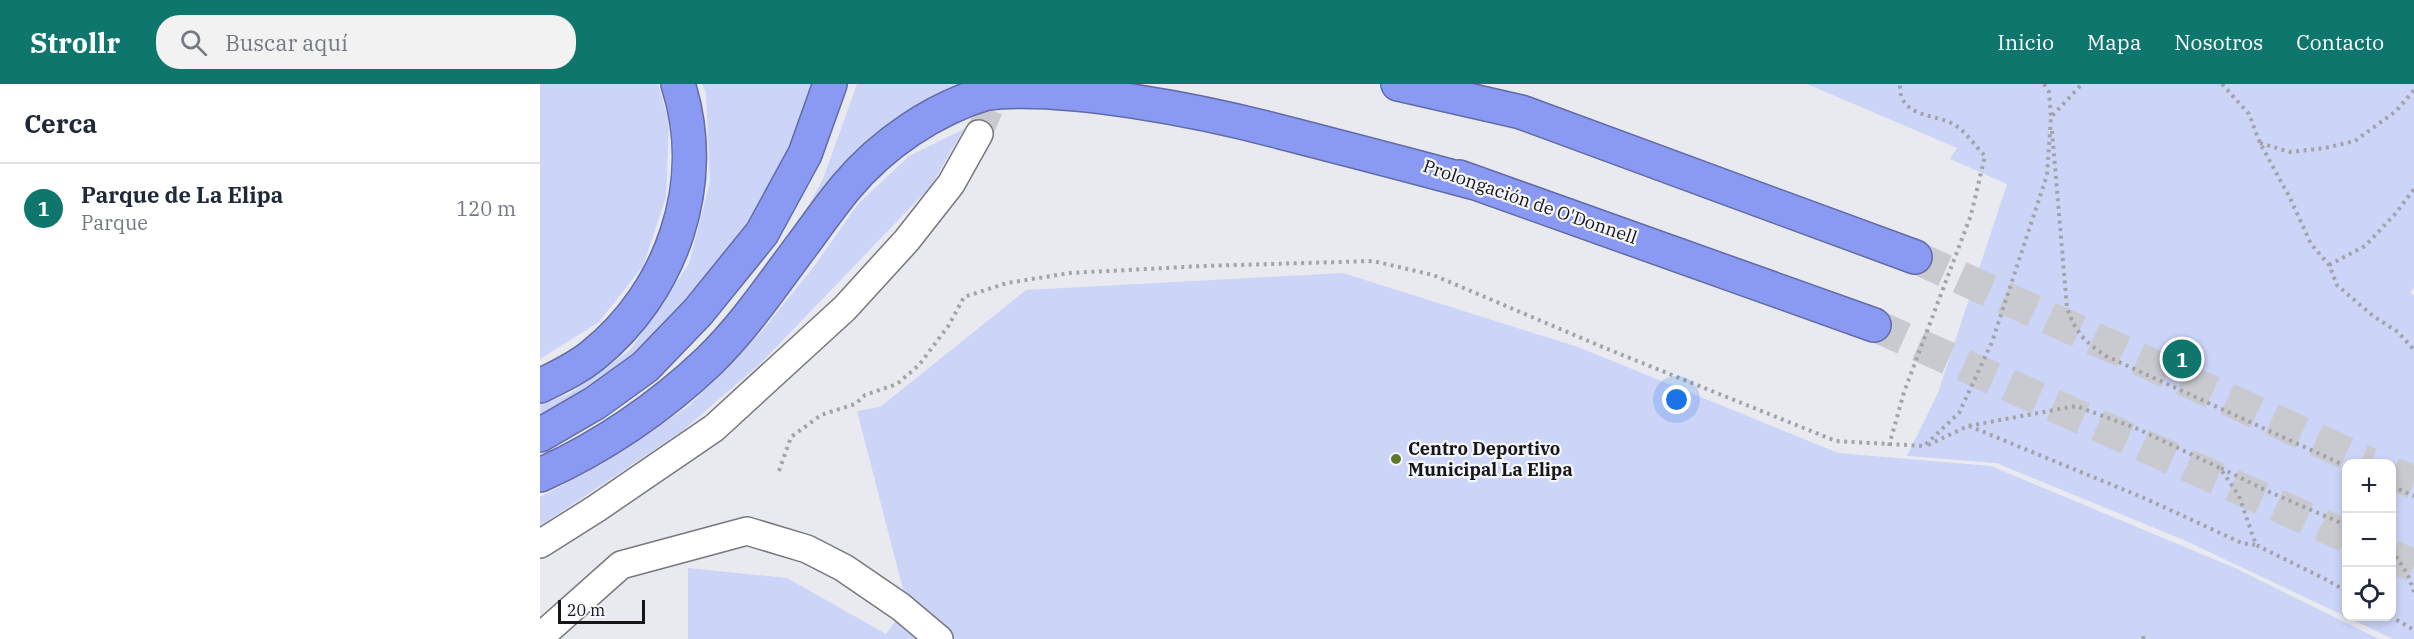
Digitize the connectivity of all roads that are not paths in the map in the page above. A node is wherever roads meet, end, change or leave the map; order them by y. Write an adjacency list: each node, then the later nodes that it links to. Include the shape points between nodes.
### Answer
1 (678, 84): 11 (highway, via 688,129 689,163 678,231 666,264 633,315 613,337 591,357)
2 (830, 84): 12 (highway, via 805,154 762,233 698,312 645,367 595,403)
3 (1184, 84): 8 (highway, Prolongación de O'Donnell)
4 (1398, 84): 6 (highway)
5 (1478, 84): 6 (highway)
6 (1521, 112): 9 (highway)
7 (979, 134): 14 (street, via 951,184 845,308 714,428)
8 (1479, 184): 10 (highway, Prolongación de O'Donnell); 13 (highway, via 1144,98 1072,88 1025,87 989,92 948,108 908,131 876,156 846,186 748,317 710,360 614,434)
9 (1915, 257)
10 (1874, 325)
11 (540, 386)
12 (540, 435)
13 (540, 475)
14 (540, 544)
15 (540, 637): 16 (street, via 621,565 747,531 807,549 844,567)
16 (939, 639)

